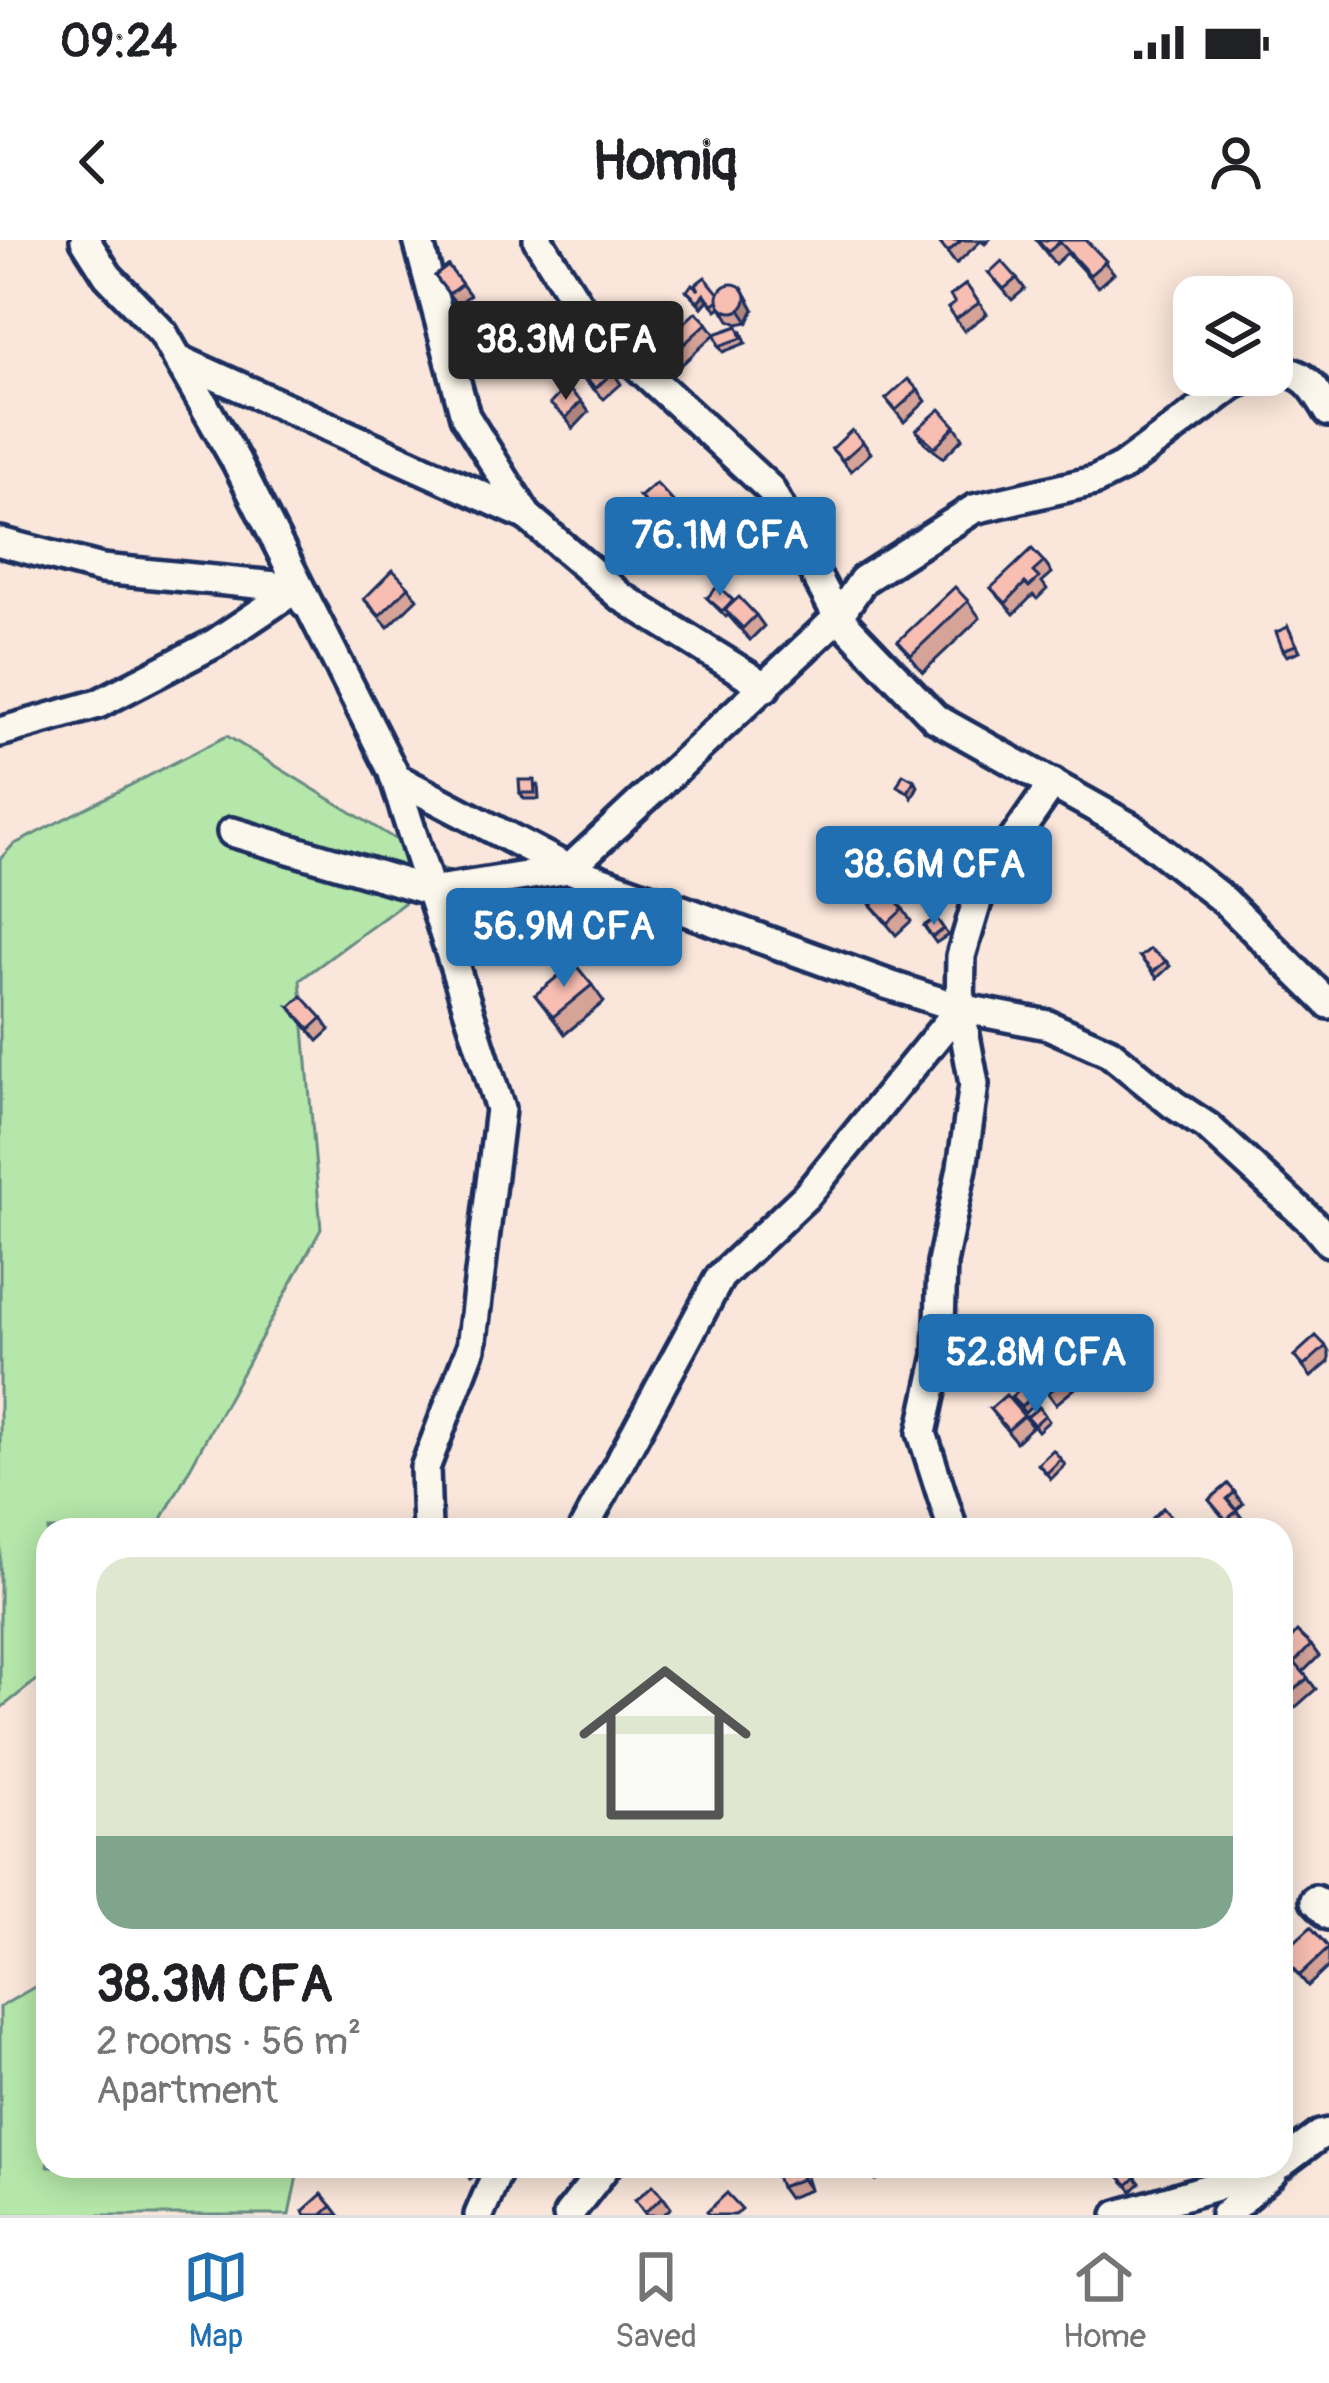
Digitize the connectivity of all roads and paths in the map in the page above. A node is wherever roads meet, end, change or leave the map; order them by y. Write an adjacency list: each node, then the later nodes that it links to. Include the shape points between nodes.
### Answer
1 (85, 240): 5 (street)
2 (418, 240): 10 (street, via 465,416)
3 (538, 240): 13 (street, via 588,320 770,488)
4 (1329, 358): 7 (street)
5 (178, 359): 10 (street); 16 (street)
6 (1293, 372): 7 (street)
7 (1309, 379): 9 (street)
8 (1218, 396): 13 (street, via 1094,481 974,509 863,580)
9 (1329, 412)
10 (527, 516): 14 (street, via 620,596)
11 (0, 542): 12 (street, via 102,569)
12 (297, 588): 15 (street, via 215,643 98,704); 16 (street)
13 (838, 617): 14 (street); 17 (street, via 935,718)
14 (766, 687): 19 (street)
15 (0, 732)
16 (396, 778): 19 (street); 20 (street)
17 (1053, 784): 21 (street, via 1130,826 1193,876); 22 (street, via 982,885 961,956)
18 (232, 832): 20 (street)
19 (569, 869): 20 (street); 22 (street)
20 (431, 891): 24 (street, via 500,1109 471,1348 425,1468)
21 (1329, 1004)
22 (960, 1008): 23 (street, via 1048,1025 1108,1052 1208,1127); 25 (street, via 806,1196 720,1277); 26 (street, via 974,1084 922,1433)
23 (1328, 1240)
24 (427, 1518)
25 (590, 1518)
26 (949, 1518)
27 (1329, 2133): 28 (street)
28 (1293, 2154)
29 (495, 2178): 33 (street)
30 (597, 2178): 34 (street)
31 (1243, 2178): 35 (street)
32 (1263, 2178): 36 (street)
33 (479, 2215)
34 (568, 2215)
35 (1118, 2215)
36 (1225, 2215)

